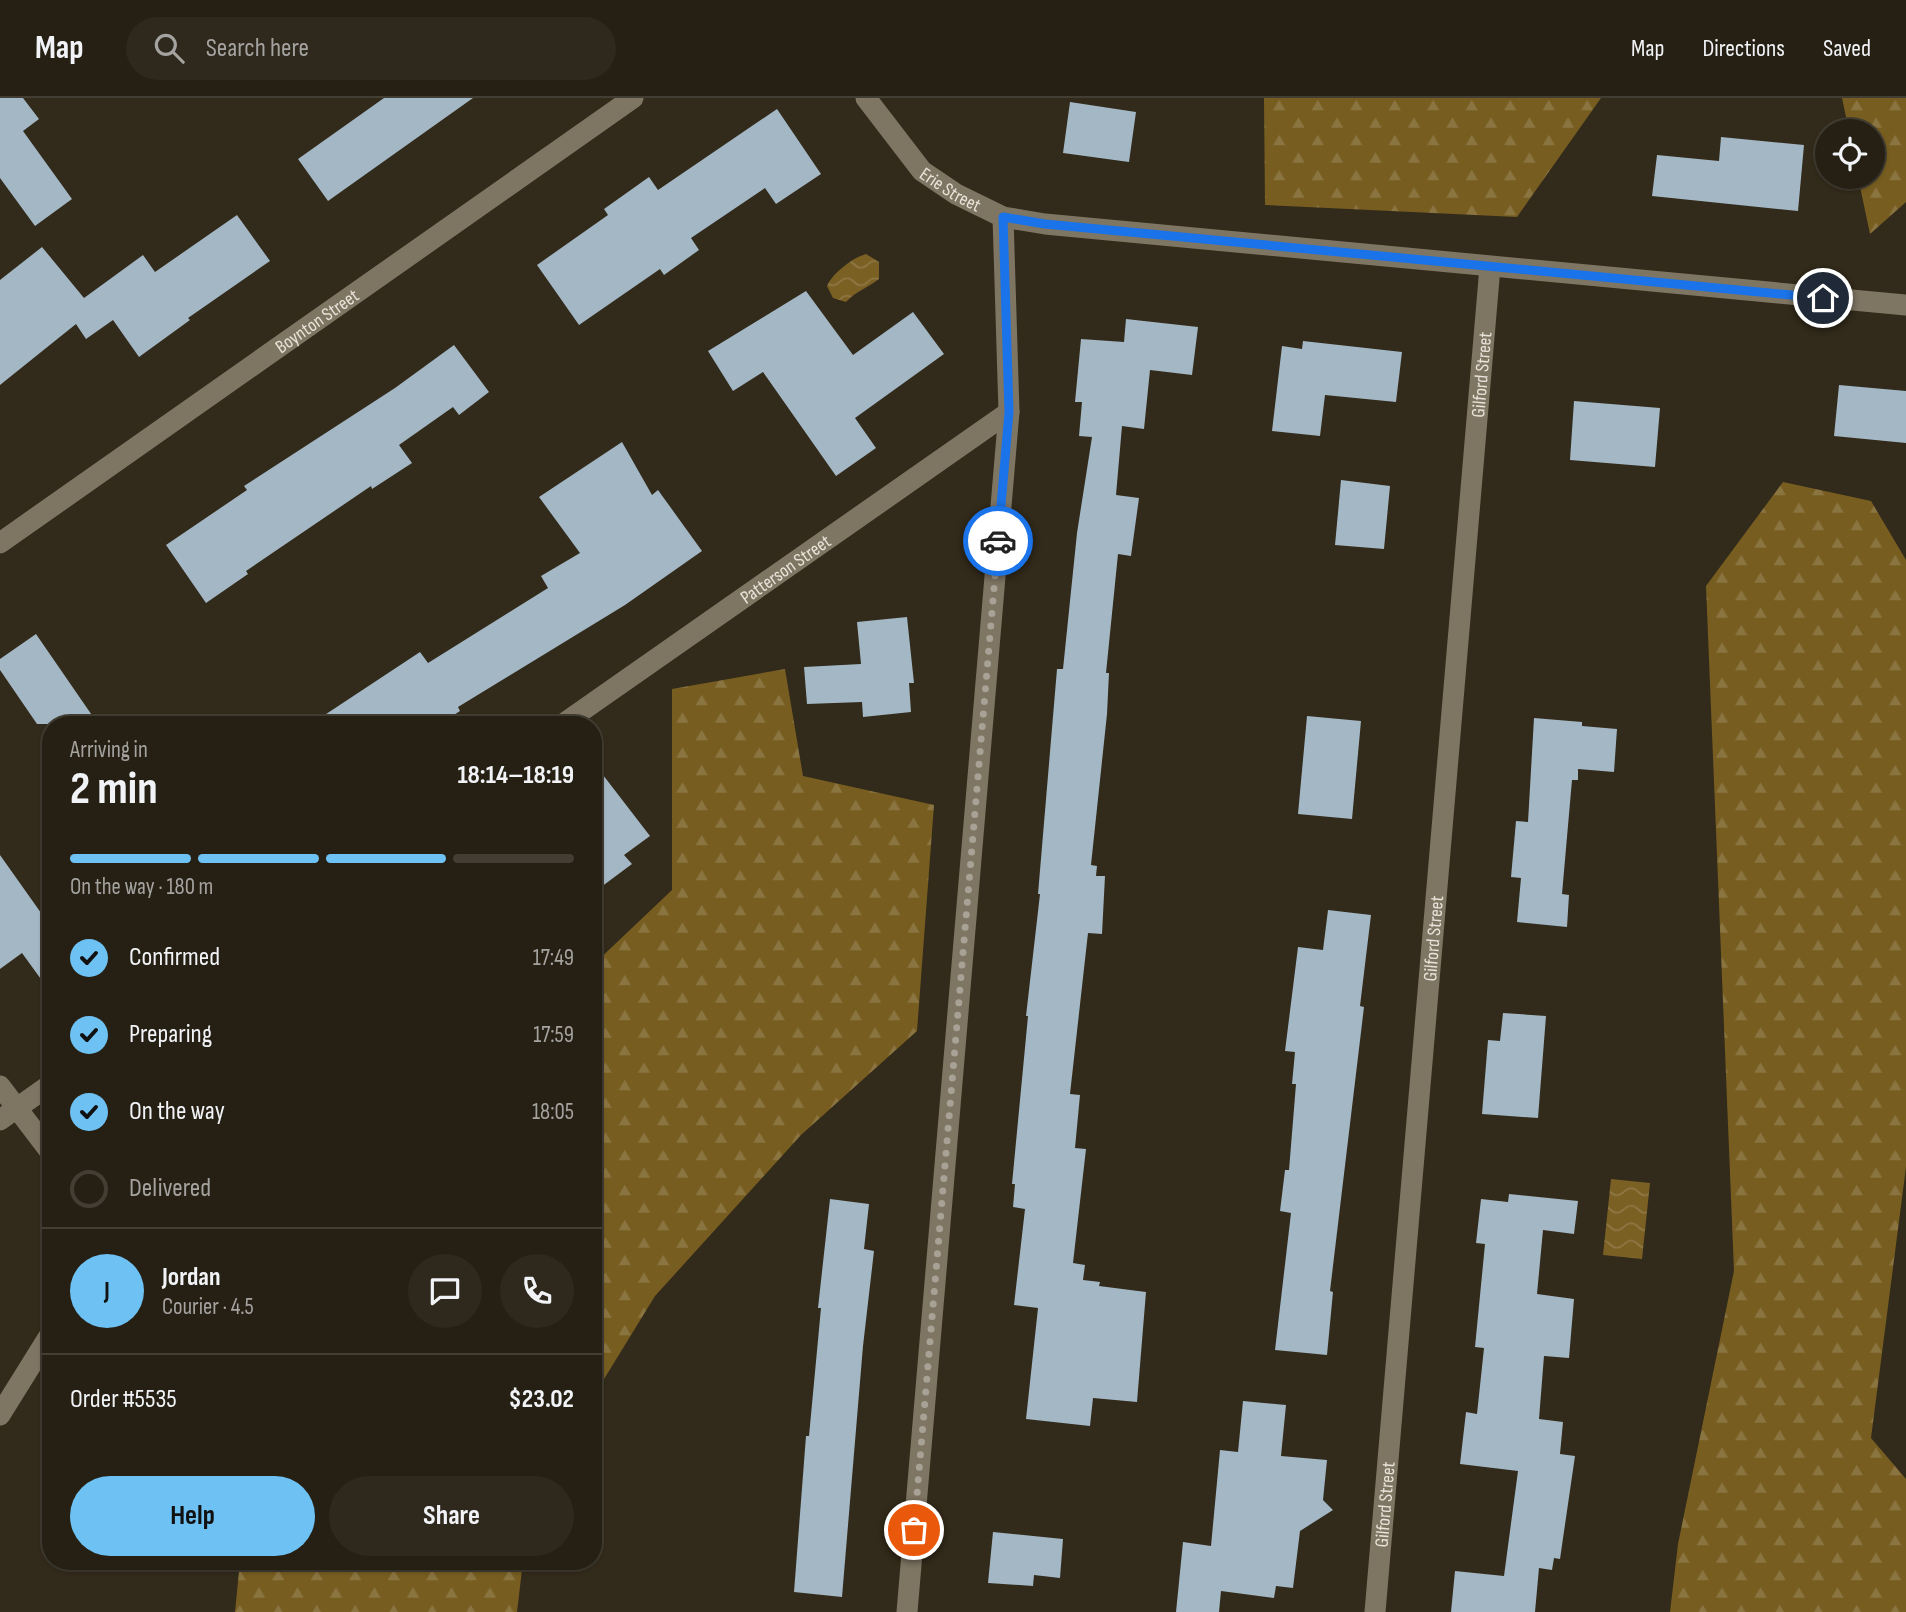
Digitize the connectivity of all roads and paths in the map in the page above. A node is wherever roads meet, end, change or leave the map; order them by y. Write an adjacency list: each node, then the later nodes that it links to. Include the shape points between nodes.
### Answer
1 (633, 98): 7 (street, Boynton Street)
2 (866, 98): 3 (street, Erie Street, via 922,171)
3 (1003, 217): 4 (street, Erie Street); 6 (street)
4 (1490, 267): 5 (street, Erie Street); 16 (street, Gilford Street)
5 (1906, 305)
6 (1009, 412): 8 (street, Patterson Street); 15 (street)
7 (0, 543)
8 (574, 716)
9 (0, 1086): 11 (street)
10 (42, 1090): 11 (street)
11 (8, 1114): 12 (street)
12 (42, 1145)
13 (42, 1347): 14 (street)
14 (0, 1415)
15 (906, 1612)
16 (1375, 1612)

